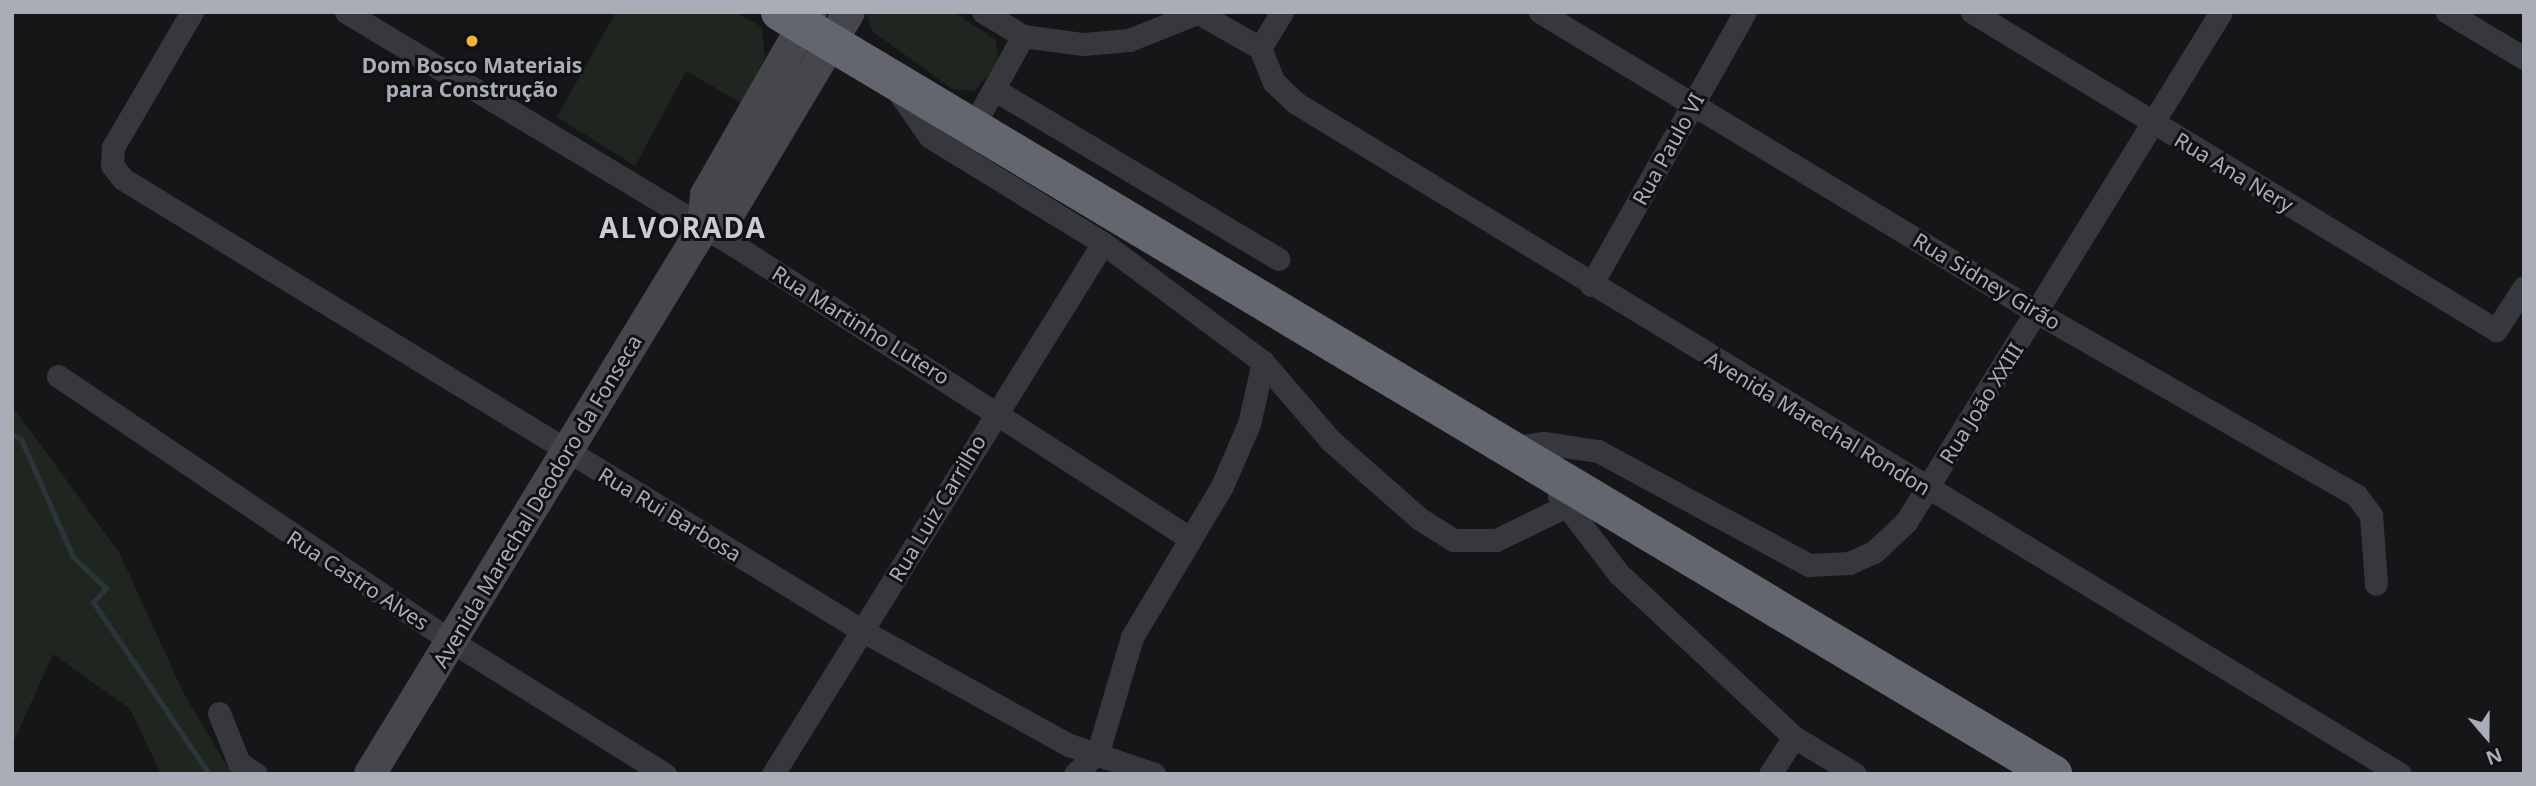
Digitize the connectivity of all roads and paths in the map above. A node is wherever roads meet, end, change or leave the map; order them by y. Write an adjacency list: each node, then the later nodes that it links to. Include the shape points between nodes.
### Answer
1 (192, 12): 30 (street, Rua Rui Barbosa, via 113,147 113,165 123,179)
2 (346, 12): 20 (street, Rua Martinho Lutero)
3 (983, 12): 12 (street)
4 (1197, 12): 12 (street, via 1129,40 1058,43); 13 (street)
5 (1282, 12): 13 (street)
6 (1540, 12): 17 (street, Rua Sidney Girão)
7 (1745, 12): 17 (street, Rua Paulo VI)
8 (1972, 12): 18 (street, Rua Ana Nery)
9 (2221, 12): 18 (street, Rua João XXIII)
10 (2448, 12): 14 (street)
11 (815, 21): 15 (highway); 20 (main road, Avenida Marechal Deodoro da Fonseca, via 730,210)
12 (1023, 36): 16 (street)
13 (1260, 48): 23 (street, Avenida Marechal Rondon, via 1274,82 1296,103)
14 (2524, 58)
15 (890, 79): 19 (highway); 21 (street, via 930,137)
16 (995, 90): 19 (street); 22 (street)
17 (1693, 104): 23 (street, Rua Paulo VI); 25 (street, Rua Sidney Girão)
18 (2154, 124): 24 (street, Rua Ana Nery, via 2496,330); 25 (street, Rua João XXIII)
19 (972, 128): 29 (highway)
20 (703, 228): 28 (street, Rua Martinho Lutero); 30 (main road, Avenida Marechal Deodoro da Fonseca)
21 (1103, 243): 26 (street); 28 (street, Rua Luiz Carrilho)
22 (1278, 259)
23 (1591, 285): 31 (street, Avenida Marechal Rondon)
24 (2524, 287)
25 (2038, 313): 31 (street, Rua João XXIII); 34 (street, Rua Sidney Girão, via 2356,495 2371,515)
26 (1263, 362): 32 (street, via 1330,440 1454,540 1496,540); 33 (street, via 1249,424)
27 (58, 376): 36 (street, Rua Castro Alves)
28 (996, 410): 33 (street, Rua Martinho Lutero); 35 (street, Rua Luiz Carrilho)
29 (1508, 448): 31 (street, Rua João XXIII, via 1544,443 1598,451 1780,554 1819,567 1849,564 1886,544); 32 (highway)
30 (567, 452): 35 (street, Rua Rui Barbosa); 36 (main road, Avenida Marechal Deodoro da Fonseca)
31 (1926, 488): 49 (street, Avenida Marechal Rondon)
32 (1557, 491): 38 (street, via 1619,574); 48 (highway)
33 (1191, 539): 39 (street, via 1132,637)
34 (2376, 584)
35 (863, 631): 39 (street, Rua Rui Barbosa, via 1069,745); 43 (street, Rua Luiz Carrilho)
36 (451, 641): 41 (main road, Avenida Marechal Deodoro da Fonseca); 42 (street, Rua Castro Alves)
37 (219, 713): 40 (street, via 240,763)
38 (1794, 737): 46 (street); 47 (street)
39 (1098, 752): 44 (street); 45 (street, Rua Rui Barbosa)
40 (256, 774)
41 (370, 774)
42 (665, 774)
43 (773, 774)
44 (1075, 774)
45 (1154, 774)
46 (1770, 774)
47 (1854, 774)
48 (2053, 774)
49 (2400, 774)

